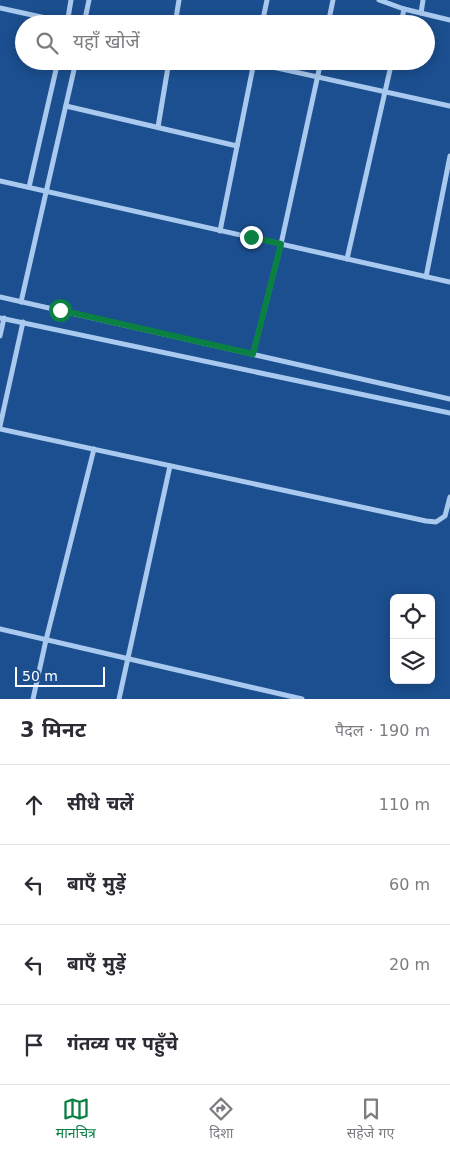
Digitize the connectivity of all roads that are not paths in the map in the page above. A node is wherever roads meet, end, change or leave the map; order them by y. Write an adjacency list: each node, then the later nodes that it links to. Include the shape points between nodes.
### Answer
1 (71, 0): 12 (street)
2 (88, 0): 13 (street)
3 (179, 0): 14 (street)
4 (267, 0): 15 (street)
5 (333, 0): 16 (street)
6 (379, 0): 9 (street)
7 (423, 0): 10 (street)
8 (0, 8): 11 (street)
9 (404, 9): 10 (street); 17 (street)
10 (420, 13): 18 (street)
11 (32, 15)
12 (70, 15)
13 (86, 15)
14 (176, 15)
15 (264, 15)
16 (330, 15)
17 (402, 15)
18 (429, 15)
19 (435, 16): 20 (street)
20 (450, 20)
21 (56, 70): 36 (street)
22 (74, 70): 30 (street)
23 (168, 70): 32 (street)
24 (251, 70): 33 (street)
25 (286, 70): 28 (street)
26 (319, 70): 28 (street)
27 (390, 70): 29 (street)
28 (318, 78): 29 (street); 39 (street)
29 (385, 92): 31 (street); 40 (street)
30 (66, 106): 32 (street); 37 (street)
31 (450, 106)
32 (158, 127): 33 (street)
33 (237, 146): 38 (street)
34 (450, 156): 41 (street)
35 (0, 181): 36 (street)
36 (29, 188): 37 (street)
37 (47, 192): 38 (street); 44 (street)
38 (220, 230): 39 (street)
39 (281, 244): 40 (street); 48 (street)
40 (347, 259): 41 (street)
41 (426, 277): 42 (street)
42 (450, 282)
43 (0, 297): 44 (street)
44 (21, 302): 48 (street)
45 (2, 318): 46 (street); 47 (street)
46 (23, 322): 50 (street); 51 (street)
47 (0, 336)
48 (253, 354): 49 (street)
49 (450, 399)
50 (450, 413)
51 (0, 428): 52 (street)
52 (94, 449): 53 (street); 56 (street)
53 (170, 466): 54 (street, via 436,522 445,516); 57 (street)
54 (450, 497)
55 (0, 629): 56 (street)
56 (46, 640): 57 (street); 58 (street)
57 (128, 659): 59 (street); 60 (street)
58 (33, 699)
59 (119, 699)
60 (302, 699)

